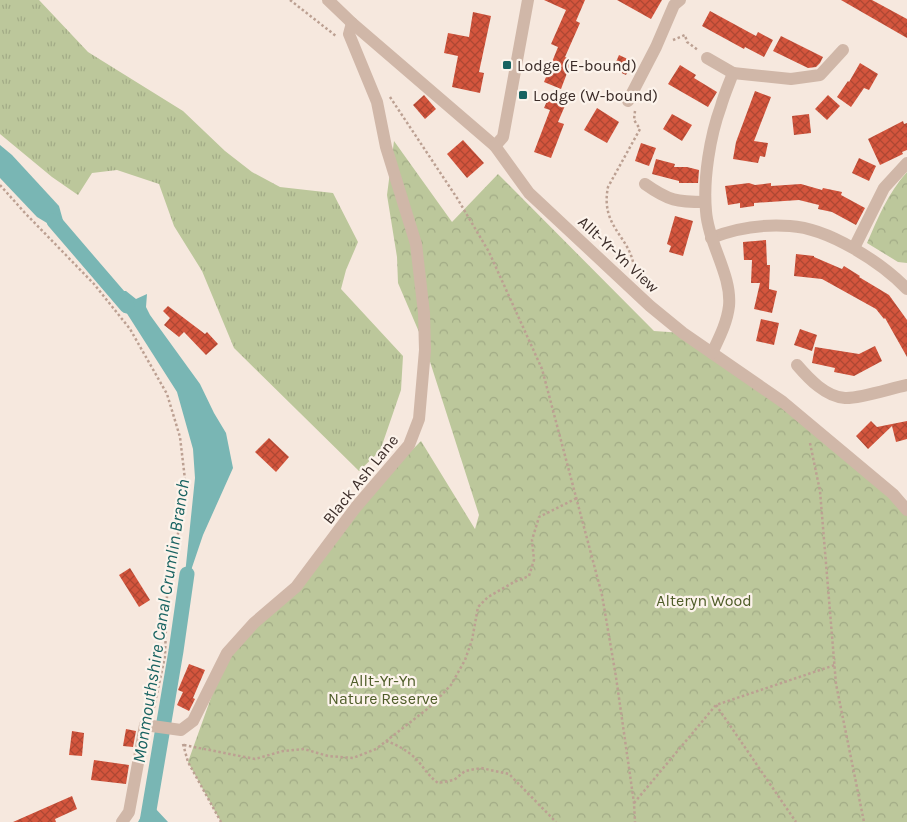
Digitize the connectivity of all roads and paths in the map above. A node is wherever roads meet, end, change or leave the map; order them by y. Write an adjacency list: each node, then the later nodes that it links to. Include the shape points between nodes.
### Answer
1 (290, 0): 5 (path, via 339,38)
2 (328, 0): 5 (street, Allt-Yr-Yn View)
3 (528, 0): 12 (street, via 503,137)
4 (680, 0): 6 (street, via 674,5)
5 (351, 28): 12 (street, Allt-Yr-Yn View); 30 (street, Black Ash Lane, via 377,102 386,147 416,244 425,350 420,419 410,445 356,507 296,588 254,623 226,653 194,721)
6 (656, 47): 8 (path, via 685,35 687,42); 11 (street)
7 (844, 50): 9 (street, via 820,75 791,79)
8 (707, 58): 9 (street)
9 (733, 73): 16 (street, via 713,134)
10 (387, 91): 25 (path, via 489,252 542,369)
11 (633, 103): 19 (path, via 634,120 640,129 608,187 606,198 608,214 633,257 634,267 640,269)
12 (495, 146): 19 (street, Allt-Yr-Yn View, via 529,193)
13 (907, 163): 18 (street, via 884,188)
14 (645, 184): 16 (street, via 672,200)
15 (0, 185): 29 (path, via 94,284 130,329 167,394 180,437 186,488 167,596 165,656)
16 (706, 202): 17 (street)
17 (711, 238): 18 (street, via 730,230 792,226 811,230); 21 (street, via 728,286 729,306)
18 (854, 248): 20 (street, via 894,275)
19 (631, 287): 21 (street, Allt-Yr-Yn View, via 683,333)
20 (907, 289)
21 (712, 353): 24 (street, Allt-Yr-Yn View)
22 (797, 365): 23 (street, via 809,379 835,396 846,398)
23 (907, 385)
24 (806, 421): 26 (street, Allt-Yr-Yn View, via 893,494); 27 (path, via 820,491)
25 (577, 498): 31 (path, via 539,517 532,540 534,560 529,576 488,597 478,607 472,640 451,685 431,706); 33 (path, via 602,595)
26 (907, 510)
27 (835, 665): 28 (path); 39 (path)
28 (716, 705): 33 (path); 38 (path)
29 (150, 725): 30 (street); 34 (street, via 144,725 129,812)
30 (178, 730): 32 (path)
31 (386, 741): 32 (path, via 376,749 353,758 328,756 304,749 283,751 255,760); 36 (path, via 398,745 417,760 438,783 481,768 509,774)
32 (184, 745): 35 (path, via 188,762)
33 (634, 803): 37 (path)
34 (122, 822)
35 (221, 822)
36 (556, 822)
37 (636, 822)
38 (796, 822)
39 (864, 822)

